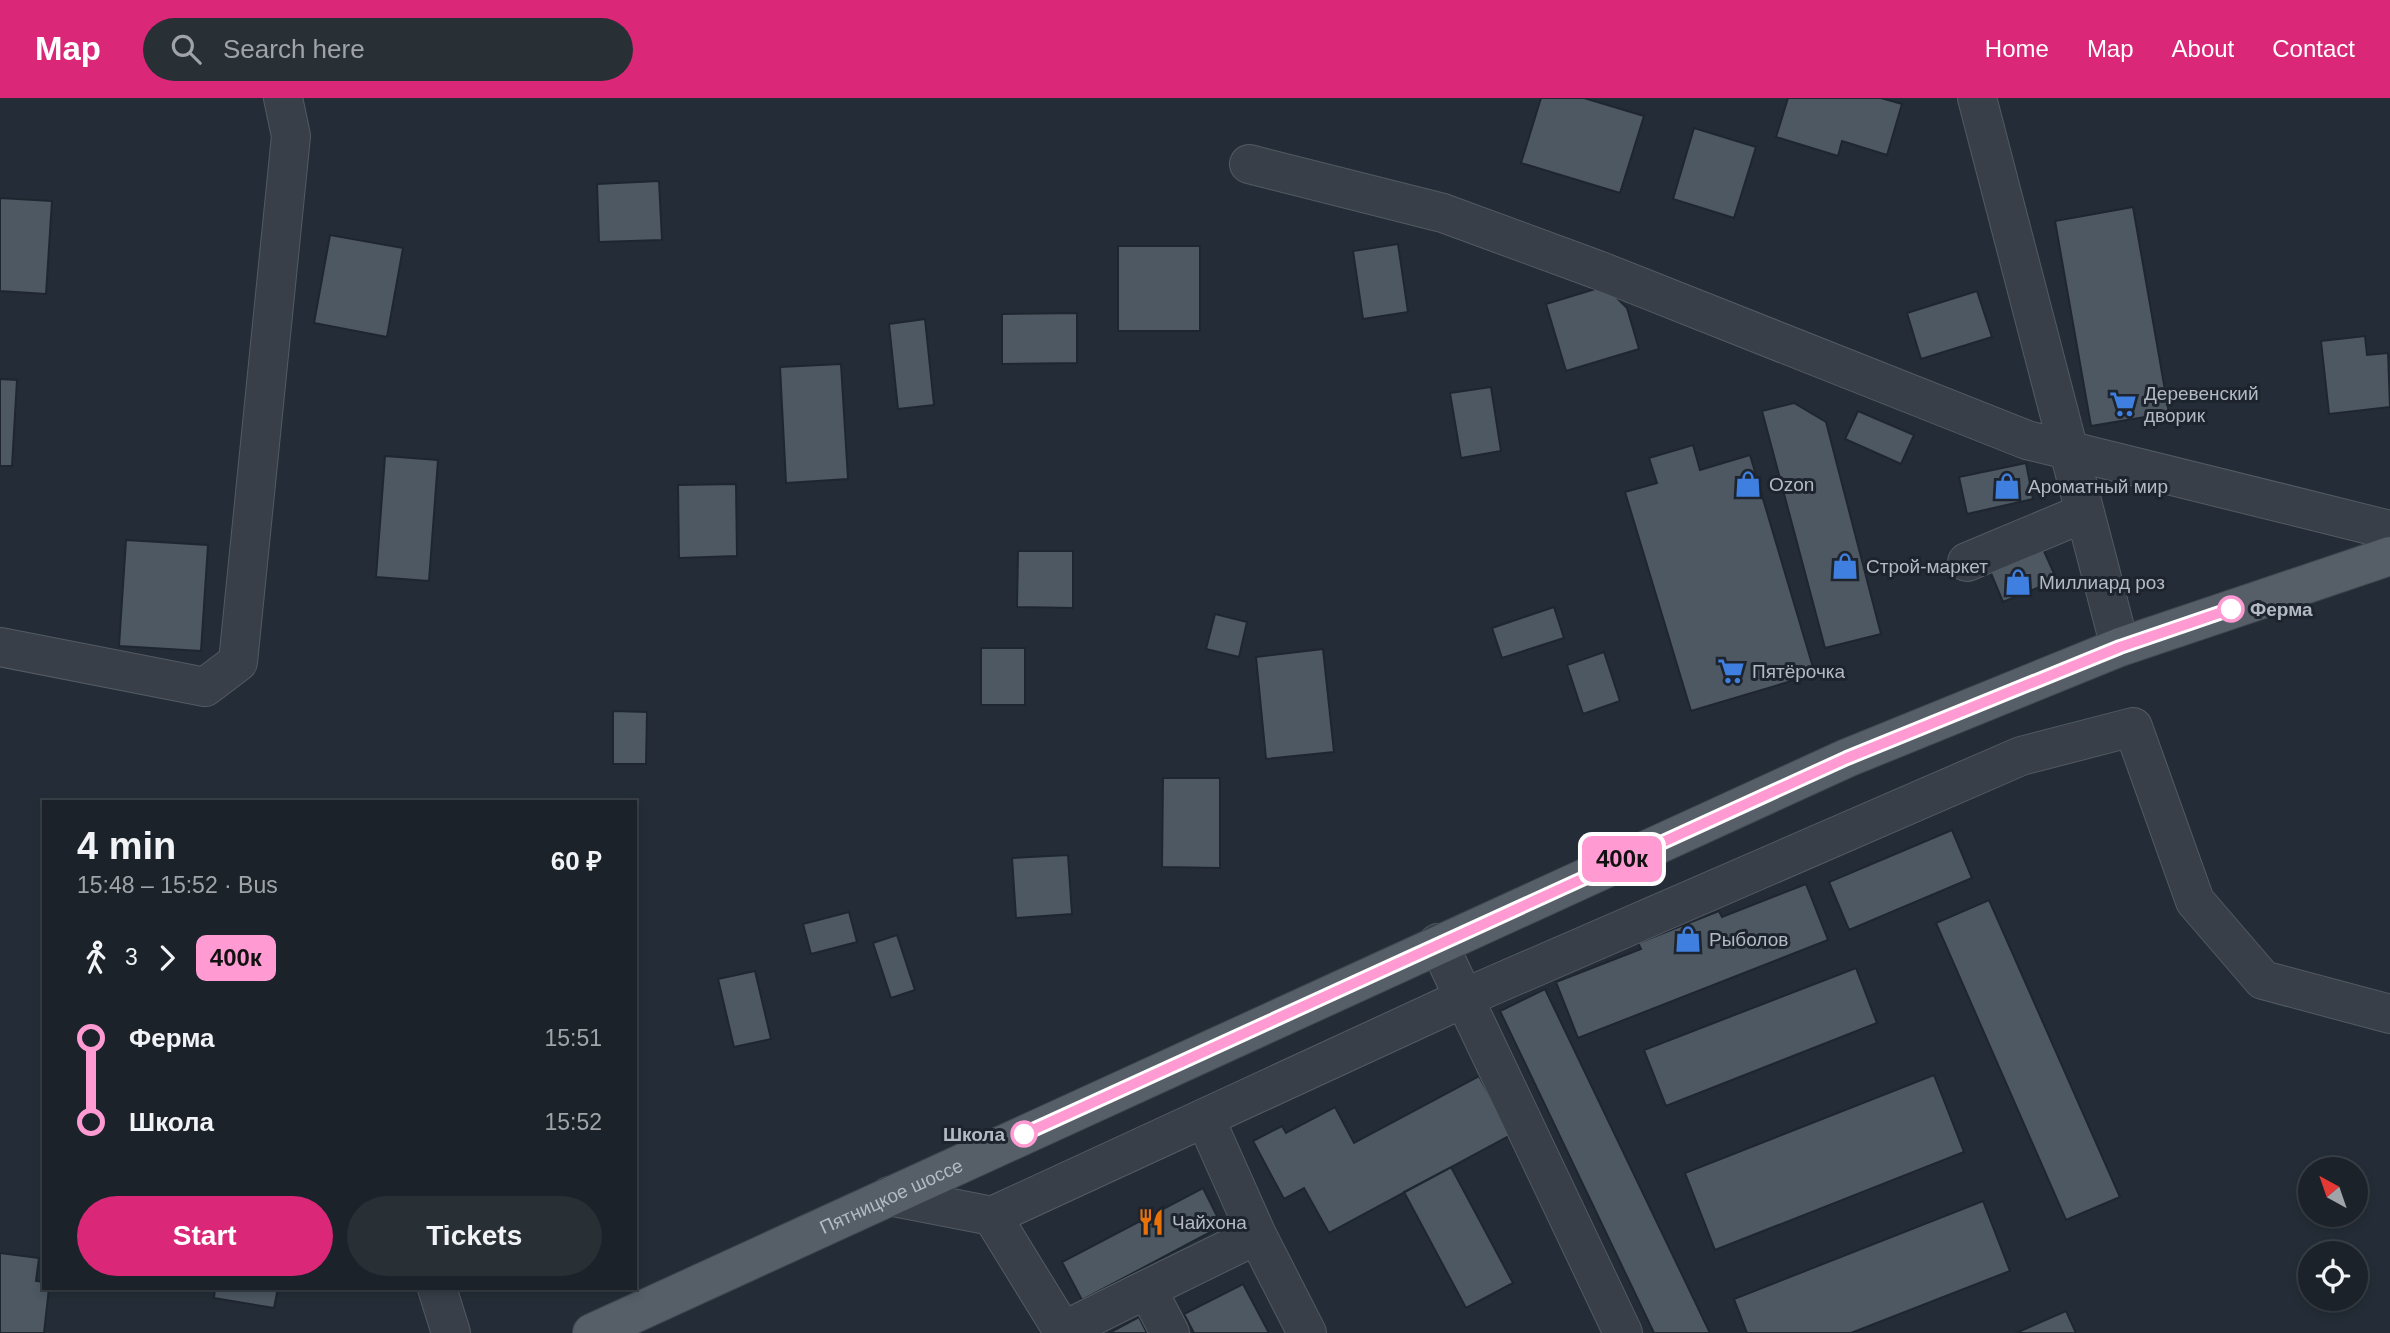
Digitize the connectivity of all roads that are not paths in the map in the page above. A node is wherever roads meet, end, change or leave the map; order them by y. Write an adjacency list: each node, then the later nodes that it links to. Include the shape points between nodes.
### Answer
1 (283, 98): 9 (street, via 291,136 238,662 205,687)
2 (1977, 98): 4 (street)
3 (1249, 164): 4 (street, via 1443,213 2027,440)
4 (2067, 449): 5 (street); 6 (street)
5 (2084, 513): 8 (street); 10 (street)
6 (2390, 530)
7 (2390, 556): 10 (main road, Пятницкое шоссе)
8 (1967, 562)
9 (0, 647)
10 (2120, 647): 11 (main road, Пятницкое шоссе, via 1847,758)
11 (1438, 943): 12 (street); 15 (main road, Пятницкое шоссе)
12 (1464, 998): 13 (street, via 2021,756 2133,727 2195,901 2263,980); 14 (street); 25 (street)
13 (2390, 1014)
14 (1205, 1118): 16 (street); 17 (street)
15 (889, 1196): 16 (street); 22 (main road, Пятницкое шоссе)
16 (992, 1216): 20 (street)
17 (1257, 1235): 18 (street); 24 (street)
18 (1147, 1289): 20 (street); 23 (street)
19 (438, 1290): 21 (street)
20 (1063, 1332)
21 (451, 1333)
22 (592, 1333)
23 (1170, 1333)
24 (1307, 1333)
25 (1623, 1333)

